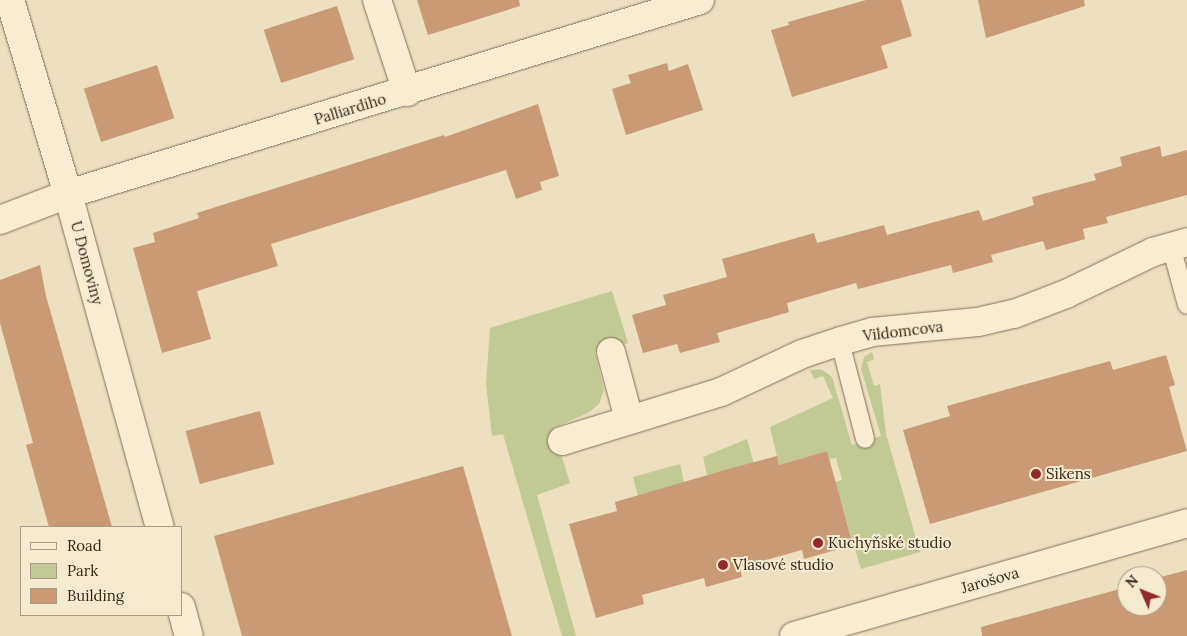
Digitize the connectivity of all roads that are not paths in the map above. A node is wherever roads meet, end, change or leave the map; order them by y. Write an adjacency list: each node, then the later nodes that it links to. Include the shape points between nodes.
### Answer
1 (10, 0): 5 (street, U Domoviny)
2 (377, 0): 4 (street)
3 (700, 0): 4 (street, Palliardiho)
4 (407, 92): 5 (street, Palliardiho)
5 (68, 194): 6 (street, Palliardiho); 15 (street, U Domoviny)
6 (0, 220)
7 (1179, 244): 8 (lane); 9 (street, Vildomcova, via 1014,314 978,322 872,332)
8 (1187, 305)
9 (840, 342): 11 (street, Vildomcova, via 802,354 721,392); 12 (lane)
10 (611, 352): 11 (street)
11 (629, 419): 13 (street, Vildomcova)
12 (865, 439)
13 (562, 440)
14 (1187, 523): 17 (street, Jarošova)
15 (160, 526)
16 (182, 610): 18 (street)
17 (862, 626): 19 (street, Jarošova)
18 (189, 636)
19 (794, 636)

